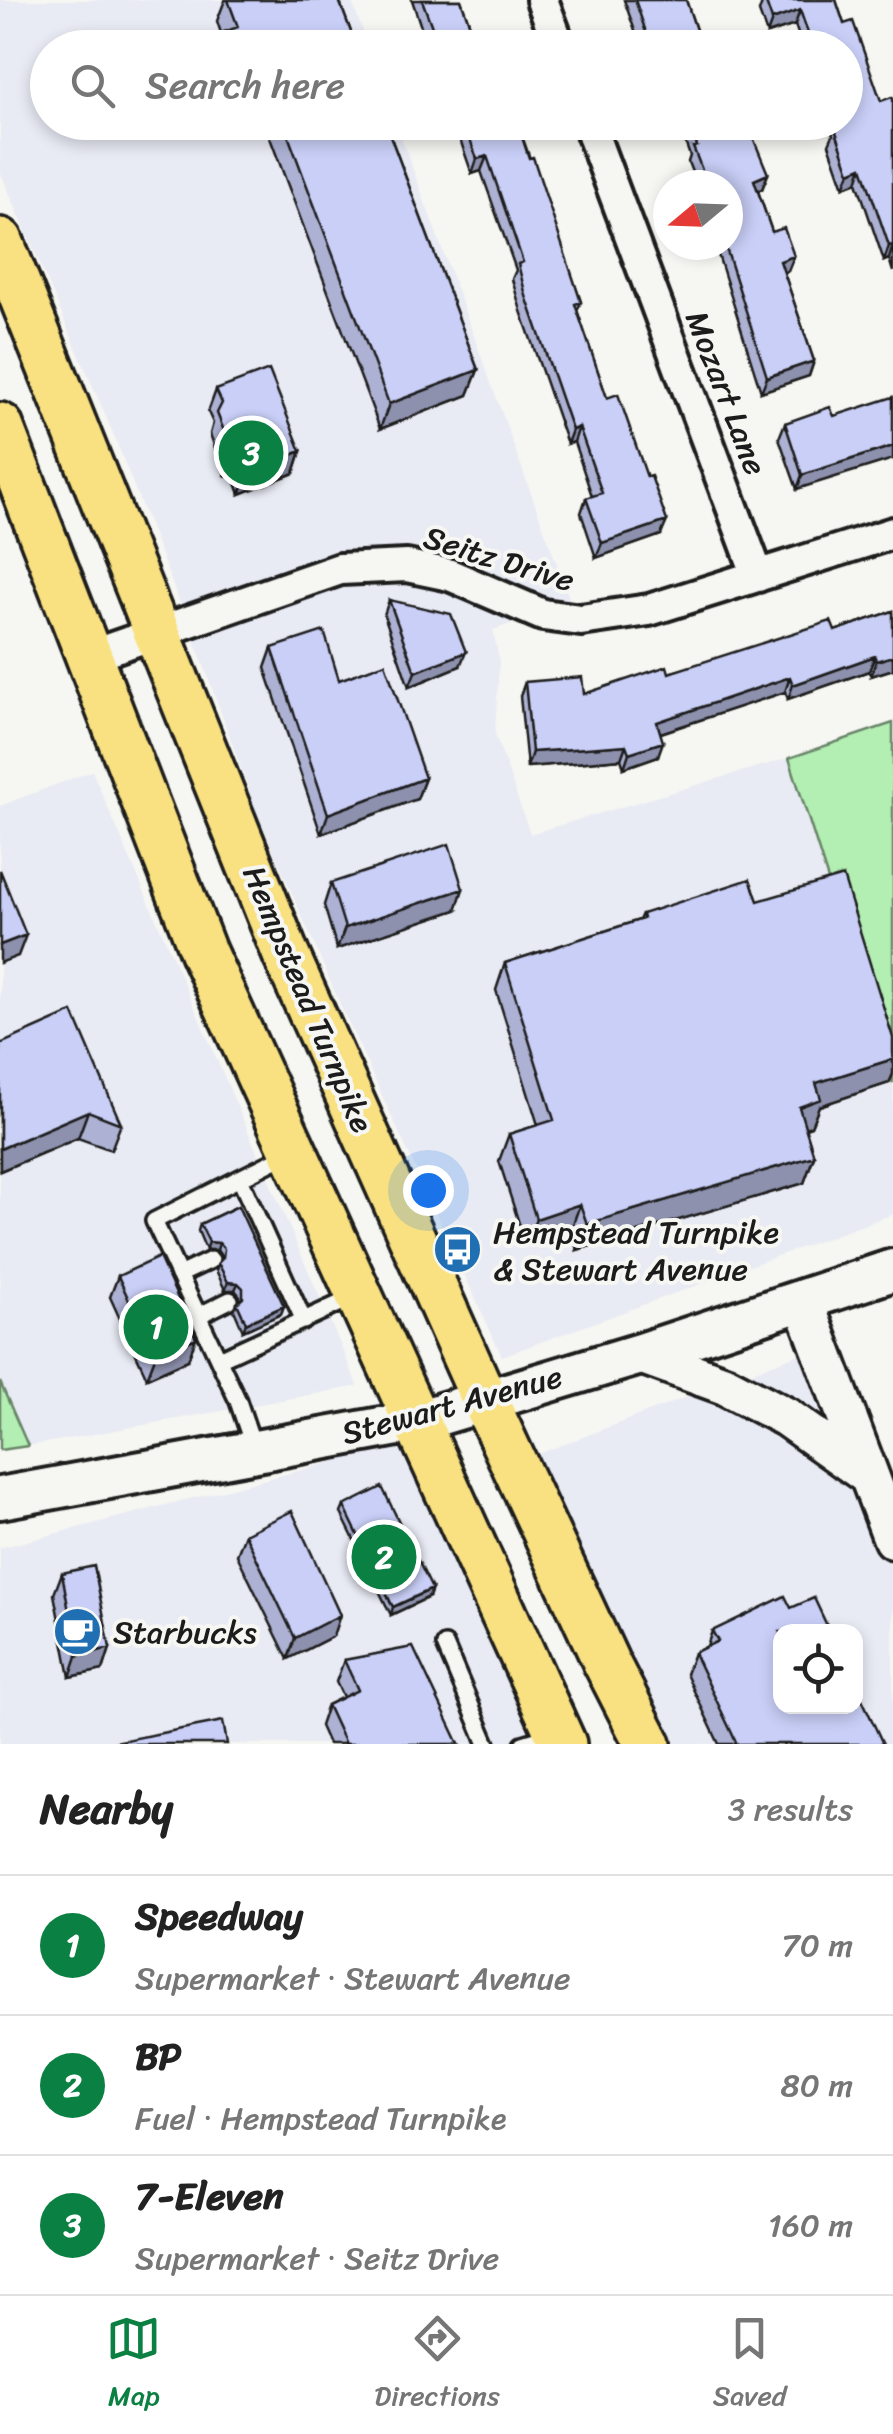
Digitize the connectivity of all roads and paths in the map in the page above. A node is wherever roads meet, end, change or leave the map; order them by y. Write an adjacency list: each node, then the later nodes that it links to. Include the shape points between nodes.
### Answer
1 (542, 0): 2 (street)
2 (553, 30)
3 (595, 140): 7 (street, Mozart Lane)
4 (0, 241): 8 (main road, Hempstead Turnpike)
5 (0, 426): 9 (main road)
6 (893, 534): 7 (street, Seitz Drive)
7 (758, 576): 8 (street, Seitz Drive, via 649,610 581,620 544,615 450,575 407,566 340,568)
8 (156, 632): 9 (street, Seitz Drive); 26 (main road, Hempstead Turnpike, via 286,954)
9 (86, 657): 10 (main road, via 203,952)
10 (292, 1152): 11 (lane); 19 (main road)
11 (240, 1179): 12 (lane); 16 (lane, via 154,1221)
12 (264, 1234): 13 (lane); 17 (lane)
13 (248, 1242)
14 (211, 1260): 16 (lane)
15 (893, 1270): 21 (main road, Stewart Avenue)
16 (179, 1275): 22 (lane)
17 (283, 1276): 18 (lane); 23 (lane)
18 (267, 1283)
19 (357, 1295): 23 (lane); 27 (main road)
20 (230, 1300): 22 (lane)
21 (803, 1300): 24 (main road, Stewart Avenue); 29 (street)
22 (198, 1316): 25 (lane)
23 (304, 1321): 25 (lane)
24 (640, 1354): 26 (main road, Stewart Avenue); 29 (street, via 726,1385 786,1416)
25 (219, 1359): 28 (lane)
26 (486, 1401): 27 (main road, Stewart Avenue); 35 (main road, Hempstead Turnpike)
27 (414, 1422): 28 (main road, Stewart Avenue); 33 (main road)
28 (256, 1452): 30 (main road, Stewart Avenue)
29 (870, 1476): 31 (street)
30 (0, 1498)
31 (893, 1539)
32 (445, 1646): 34 (lane)
33 (548, 1741)
34 (487, 1744)
35 (648, 1744)

